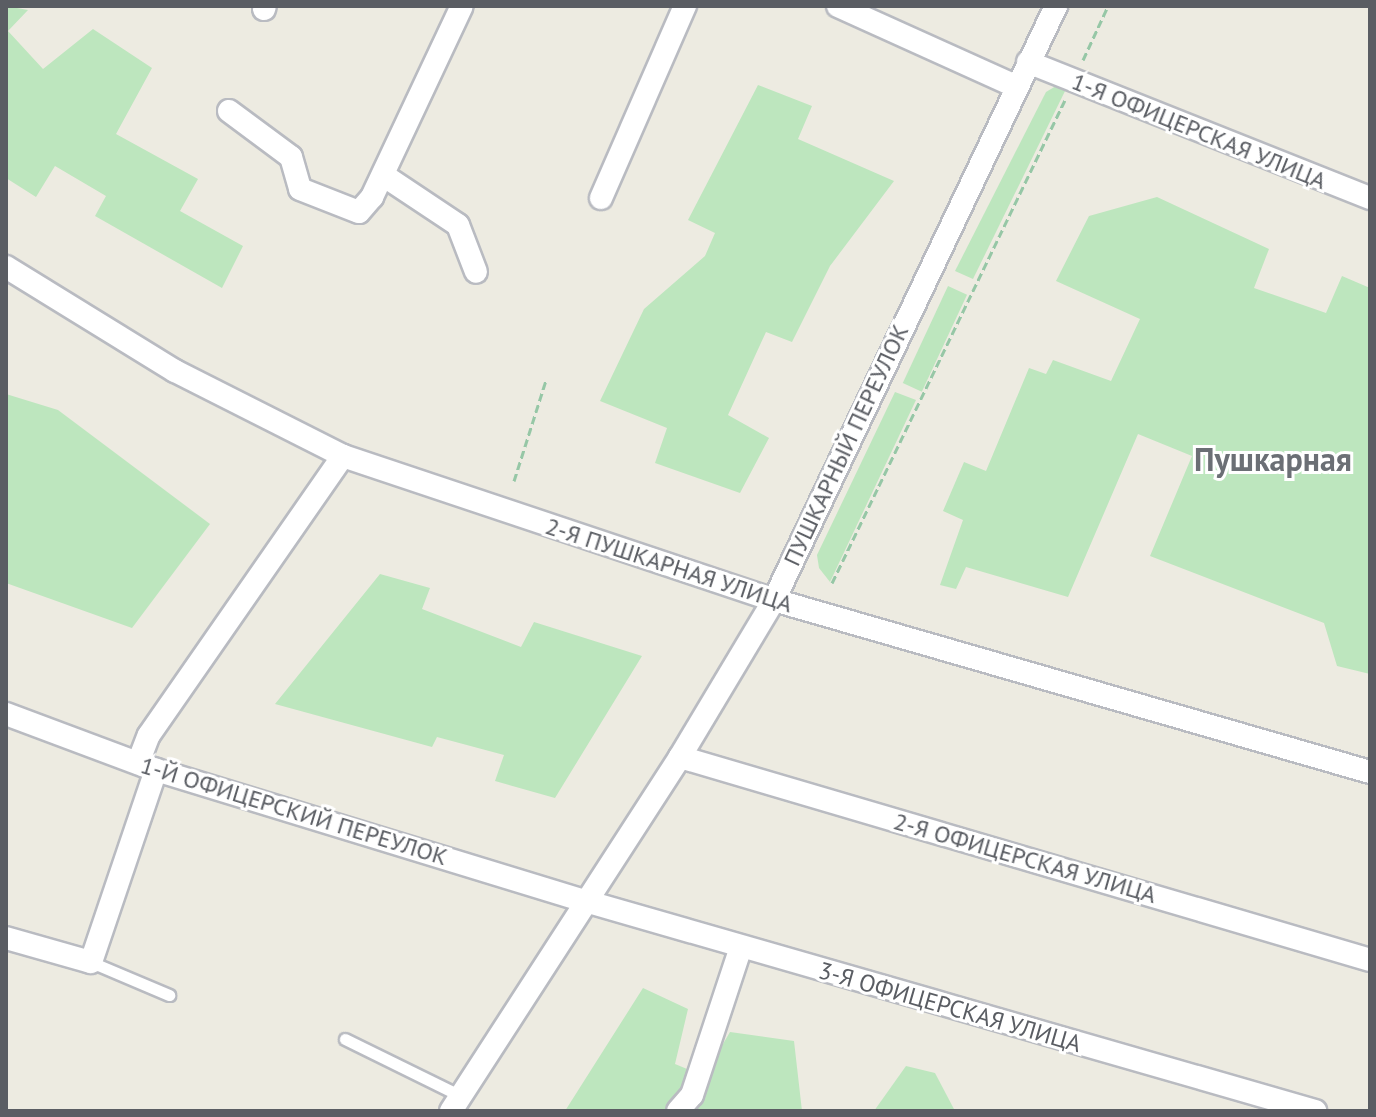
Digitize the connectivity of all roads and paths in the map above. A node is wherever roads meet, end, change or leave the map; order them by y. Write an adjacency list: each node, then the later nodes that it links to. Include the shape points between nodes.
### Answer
1 (462, 6): 10 (street)
2 (685, 6): 11 (street)
3 (838, 6): 8 (street)
4 (1056, 6): 6 (street, ПУШКАРНЫЙ ПЕРЕУЛОК)
5 (1108, 6): 7 (path)
6 (1028, 62): 7 (street, 1-Я ОФИЦЕРСКАЯ УЛИЦА); 8 (street, ПУШКАРНЫЙ ПЕРЕУЛОК)
7 (1073, 82): 12 (street, 1-Я ОФИЦЕРСКАЯ УЛИЦА); 18 (path)
8 (1015, 86): 19 (street, ПУШКАРНЫЙ ПЕРЕУЛОК)
9 (229, 111): 10 (street, via 291,157 300,189 353,213 364,209)
10 (383, 175): 14 (street, via 458,225)
11 (601, 198)
12 (1370, 198)
13 (6, 267): 16 (street, 2-Я ПУШКАРНАЯ УЛИЦА, via 175,371)
14 (476, 272)
15 (546, 380): 17 (path)
16 (343, 456): 19 (street, 2-Я ПУШКАРНАЯ УЛИЦА); 22 (street, via 149,735)
17 (514, 481)
18 (832, 583)
19 (774, 600): 21 (street, ПУШКАРНЫЙ ПЕРЕУЛОК); 23 (street, 2-Я ПУШКАРНАЯ УЛИЦА)
20 (6, 714): 22 (street, 1-Й ОФИЦЕРСКИЙ ПЕРЕУЛОК)
21 (680, 757): 24 (street, ПУШКАРНЫЙ ПЕРЕУЛОК); 27 (street, 2-Я ОФИЦЕРСКАЯ УЛИЦА)
22 (147, 766): 24 (street, 1-Й ОФИЦЕРСКИЙ ПЕРЕУЛОК); 28 (street)
23 (1370, 772)
24 (585, 901): 26 (street, 3-Я ОФИЦЕРСКАЯ УЛИЦА); 31 (street, ПУШКАРНЫЙ ПЕРЕУЛОК)
25 (6, 938): 28 (street)
26 (741, 947): 32 (street, via 692,1095); 33 (street, 3-Я ОФИЦЕРСКАЯ УЛИЦА)
27 (1370, 960)
28 (91, 962): 29 (lane)
29 (169, 995)
30 (345, 1039): 31 (lane)
31 (455, 1103)
32 (678, 1111)
33 (1315, 1111)

